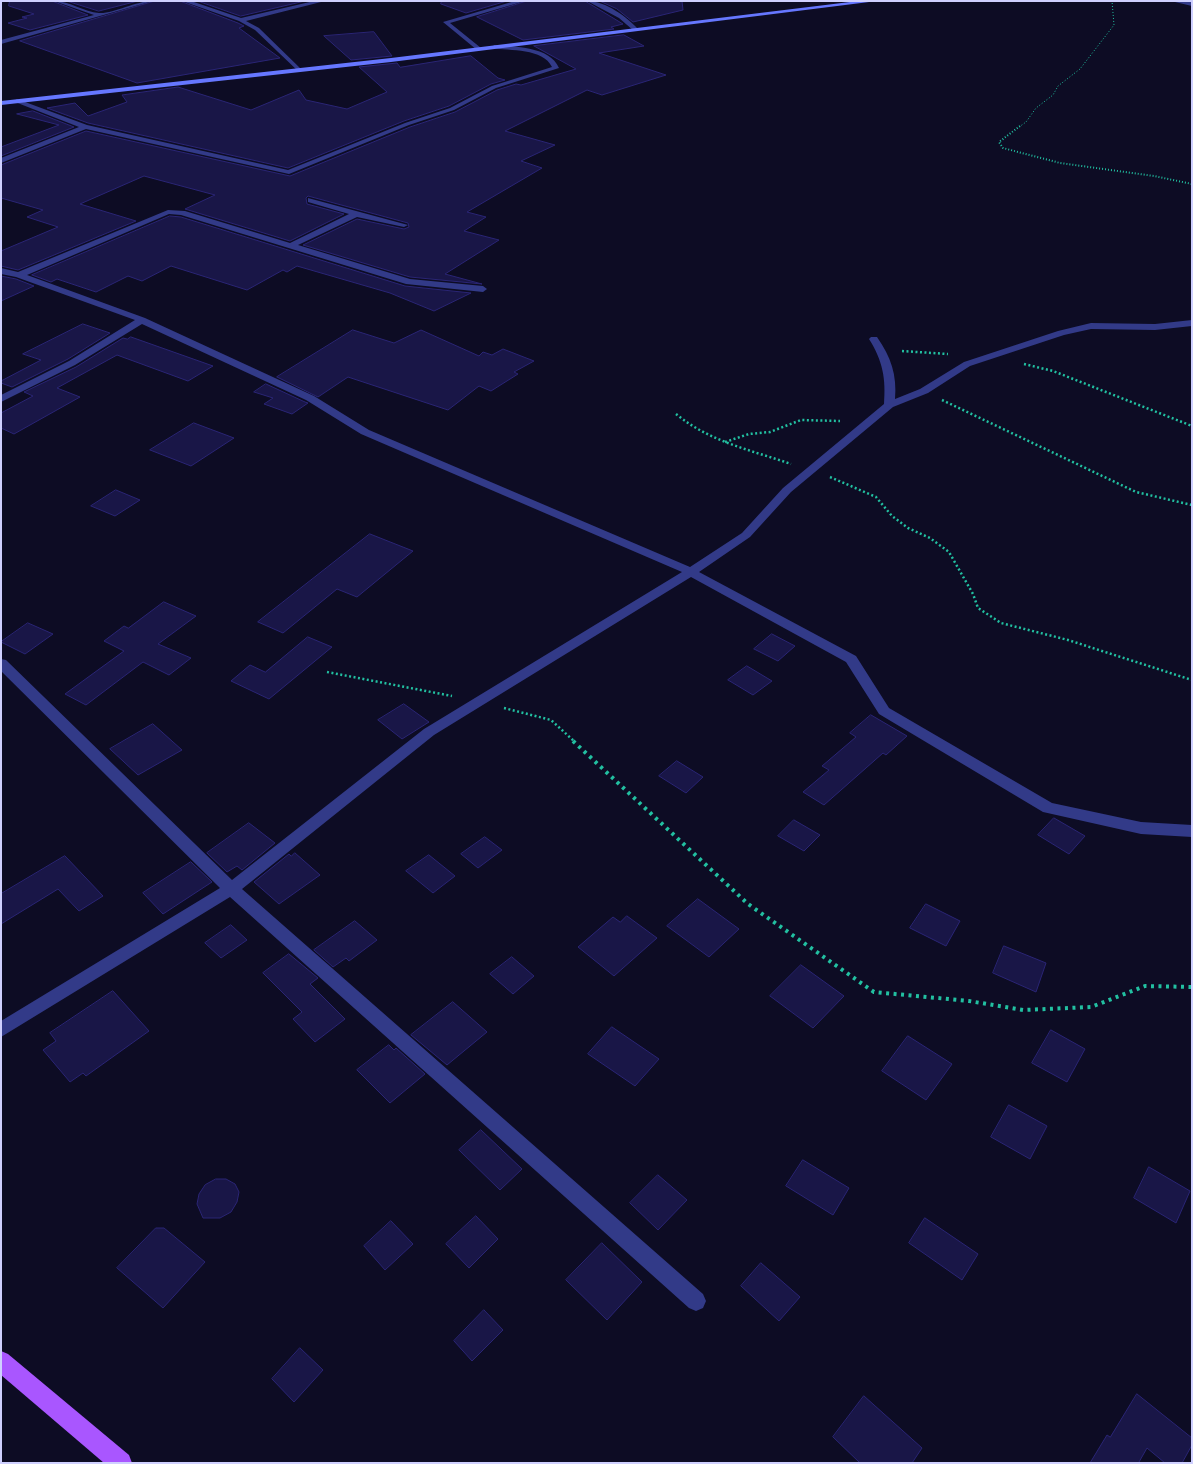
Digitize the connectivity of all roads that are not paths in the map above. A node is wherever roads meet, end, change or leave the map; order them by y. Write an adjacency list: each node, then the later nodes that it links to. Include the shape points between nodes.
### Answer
1 (56, 1): 11 (street)
2 (150, 1): 11 (street)
3 (186, 1): 12 (street)
4 (322, 1): 12 (street)
5 (522, 1): 16 (street, via 446,22)
6 (590, 1): 13 (street, via 621,16)
7 (874, 1): 9 (main road)
8 (1177, 1): 10 (street)
9 (862, 2): 13 (main road)
10 (1192, 4)
11 (100, 15): 14 (street)
12 (241, 20): 17 (street, via 257,29)
13 (636, 30): 15 (main road)
14 (1, 42)
15 (494, 47): 16 (main road); 20 (street, via 528,50 543,55 556,68 494,87 452,109 289,172)
16 (479, 49): 17 (main road)
17 (298, 70): 18 (main road)
18 (17, 101): 19 (main road); 20 (street)
19 (1, 103)
20 (85, 127): 21 (street)
21 (1, 161)
22 (311, 200): 23 (street)
23 (356, 214): 24 (street); 25 (street)
24 (404, 225)
25 (292, 245): 27 (street, via 182,213 168,212); 28 (street, via 409,282)
26 (1, 271): 27 (street)
27 (19, 275): 29 (street)
28 (483, 289)
29 (142, 320): 32 (street, via 72,363); 34 (street, via 310,398 364,432)
30 (1192, 323): 33 (street, via 1078,328 968,364 924,391)
31 (874, 339): 33 (street, via 891,377)
32 (1, 399)
33 (889, 405): 34 (street, via 787,490 746,535)
34 (691, 572): 36 (street, via 851,659 884,711 1048,808 1141,828); 37 (street, via 429,732)
35 (1, 663): 37 (street)
36 (1192, 831)
37 (231, 889): 38 (street); 39 (street)
38 (1, 1030)
39 (696, 1301)
40 (1, 1361): 41 (main road)
41 (121, 1463)

